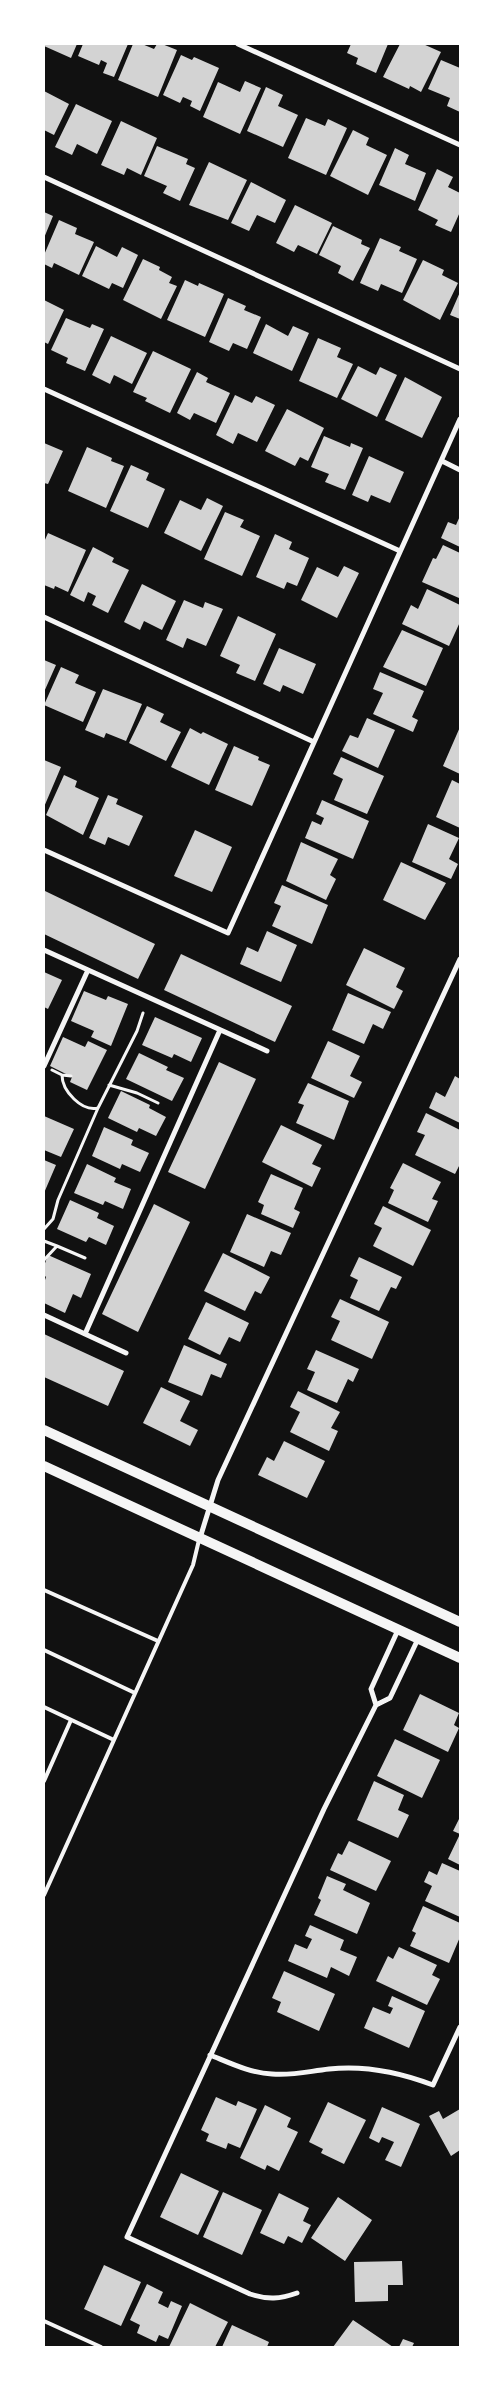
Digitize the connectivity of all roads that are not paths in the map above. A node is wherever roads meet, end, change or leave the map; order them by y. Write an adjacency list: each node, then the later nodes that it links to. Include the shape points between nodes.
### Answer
1 (238, 44): 2 (street)
2 (460, 144)
3 (44, 177): 4 (street)
4 (460, 369)
5 (44, 389): 9 (street)
6 (460, 419): 7 (street)
7 (442, 460): 8 (street); 9 (street)
8 (460, 470)
9 (400, 551): 11 (street)
10 (44, 617): 11 (street)
11 (314, 742): 12 (street, via 228,933)
12 (44, 850)
13 (44, 950): 15 (street)
14 (460, 959): 24 (street, via 218,1480)
15 (88, 970): 16 (street); 18 (street)
16 (220, 1030): 17 (street); 20 (street)
17 (267, 1051)
18 (44, 1066)
19 (44, 1315): 20 (street)
20 (85, 1334): 21 (street)
21 (126, 1353)
22 (44, 1430): 24 (main road)
23 (44, 1466): 25 (main road)
24 (210, 1506): 25 (street); 27 (main road)
25 (200, 1538): 28 (main road); 30 (lane, via 193,1565)
26 (44, 1590): 30 (lane)
27 (460, 1622)
28 (398, 1630): 29 (main road); 34 (street, via 371,1689)
29 (418, 1639): 32 (main road); 34 (street, via 390,1698)
30 (158, 1641): 33 (lane)
31 (44, 1650): 33 (lane)
32 (460, 1658)
33 (135, 1693): 37 (lane)
34 (376, 1705): 41 (street)
35 (44, 1707): 36 (lane)
36 (71, 1720): 37 (lane); 38 (lane)
37 (114, 1740): 39 (lane)
38 (44, 1781)
39 (44, 1896)
40 (460, 2027): 41 (street, via 433,2085 385,2070 357,2068 271,2074 242,2068)
41 (210, 2055): 42 (street, via 127,2237 250,2294 280,2299)
42 (298, 2293)
43 (44, 2321): 44 (lane)
44 (102, 2347)

